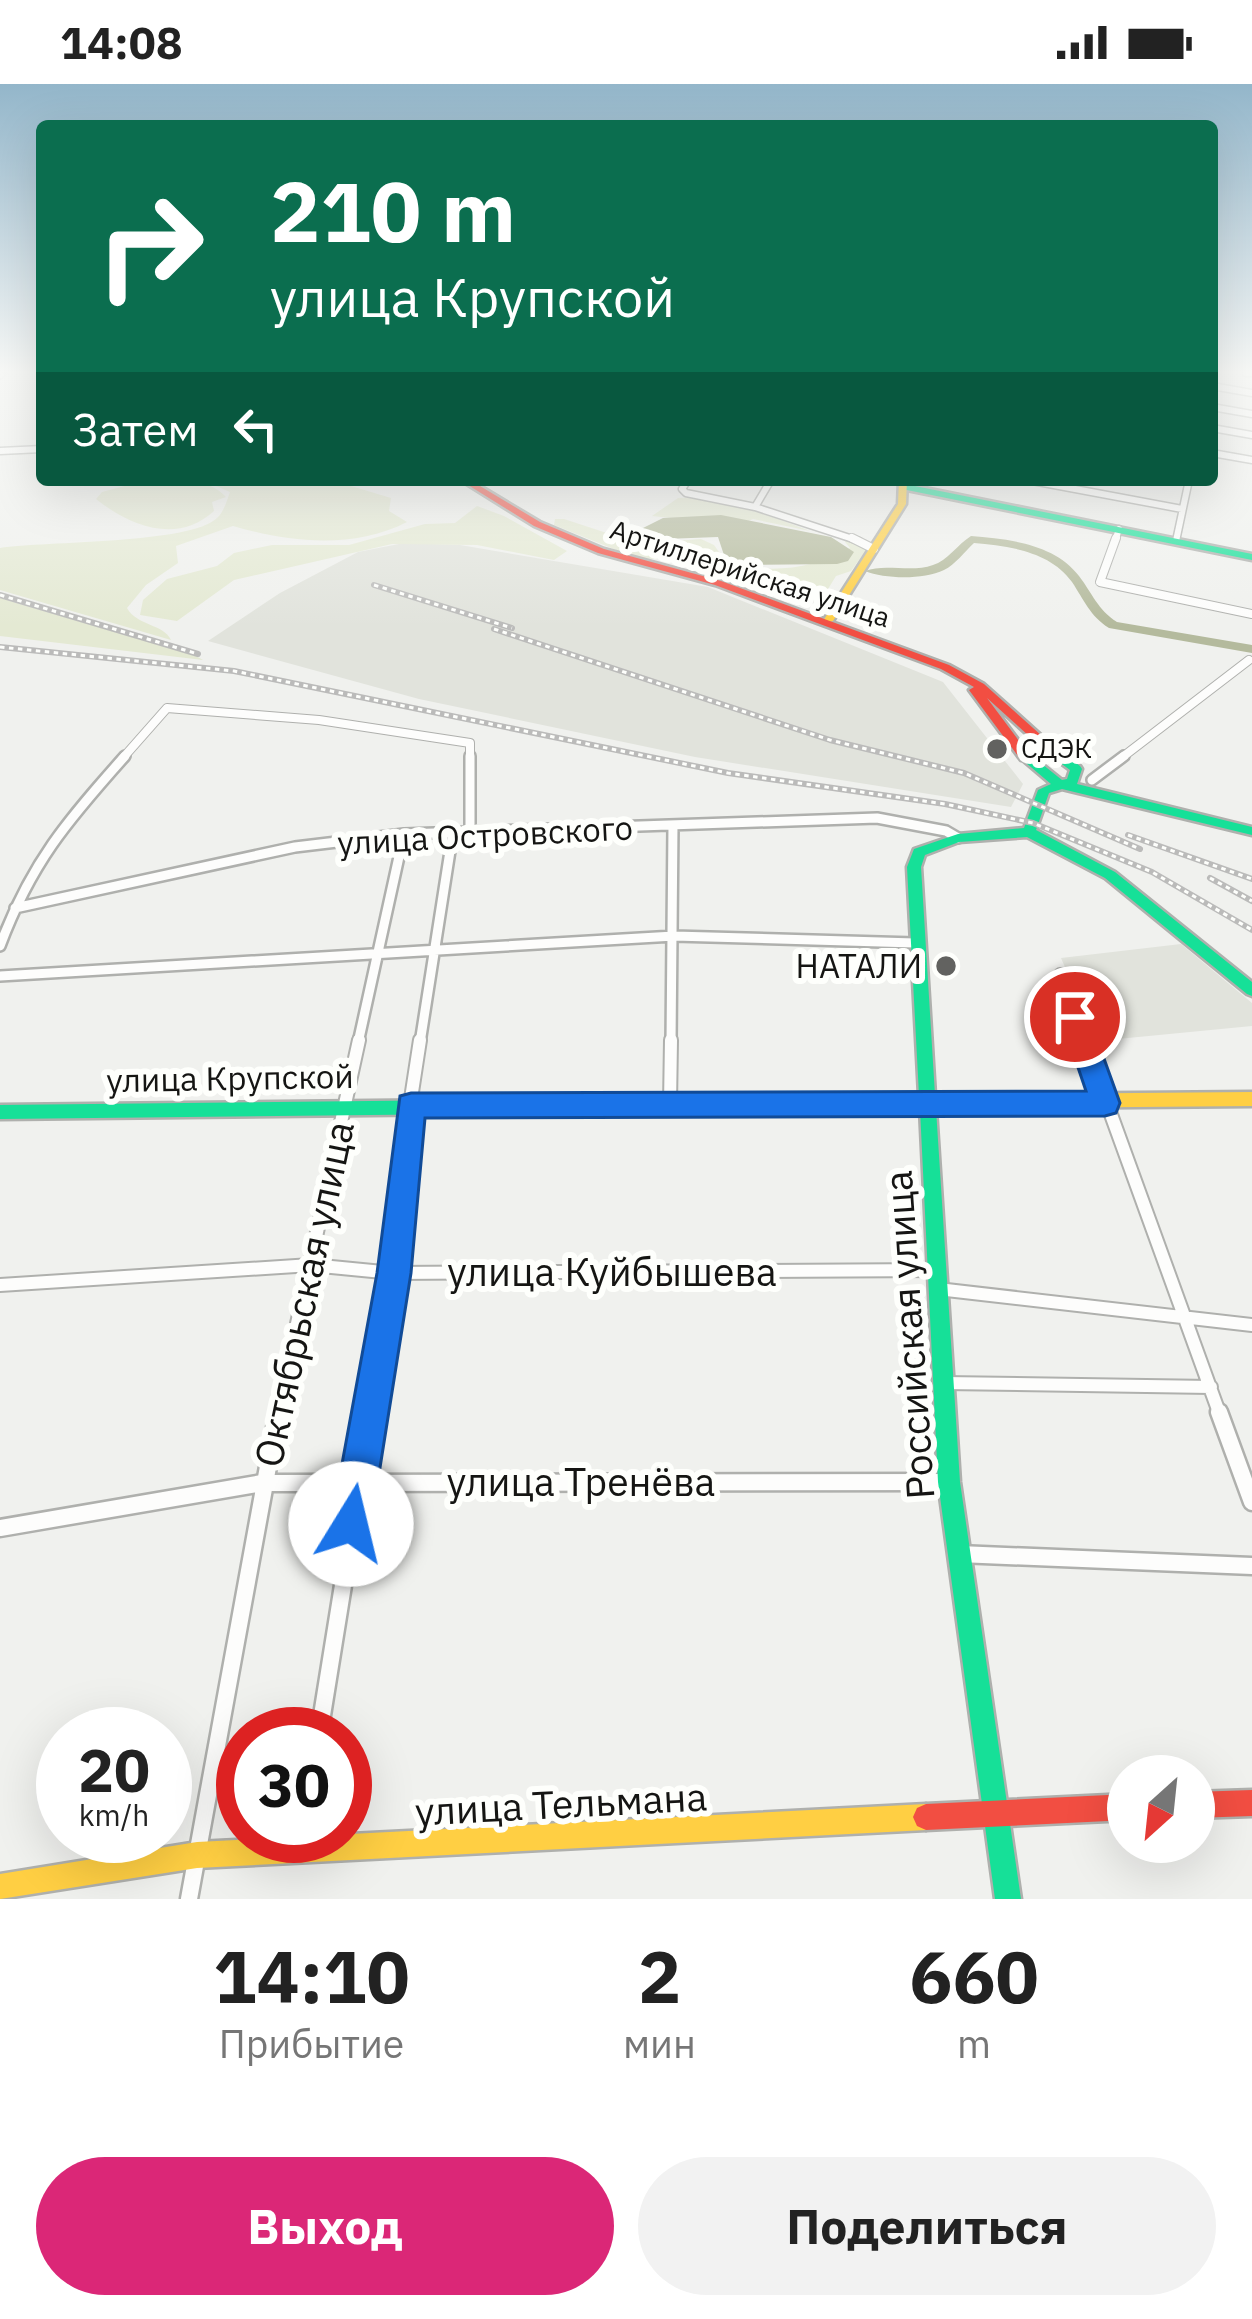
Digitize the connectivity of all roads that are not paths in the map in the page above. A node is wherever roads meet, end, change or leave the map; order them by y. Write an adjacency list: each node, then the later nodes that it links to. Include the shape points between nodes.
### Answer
1 (474, 486): 15 (street, Артиллерийская улица, via 537,524 622,558)
2 (685, 486): 8 (street)
3 (767, 486): 8 (street)
4 (904, 486): 12 (street, via 902,504)
5 (918, 486): 10 (street)
6 (1060, 486): 9 (street)
7 (1188, 486): 9 (street)
8 (754, 507): 12 (street)
9 (1182, 509): 11 (street)
10 (1119, 530): 11 (street); 14 (street, via 1100,582)
11 (1176, 541): 13 (street)
12 (874, 549): 15 (street)
13 (1252, 556)
14 (1252, 614)
15 (828, 621): 17 (street, Артиллерийская улица)
16 (1249, 660): 21 (street)
17 (961, 675): 18 (street, Артиллерийская улица); 19 (street, Артиллерийская улица)
18 (1055, 753): 19 (street, via 1032,748); 20 (street, Артиллерийская улица)
19 (1030, 764): 22 (street, Артиллерийская улица); 23 (street, Артиллерийская улица)
20 (1076, 769): 21 (street, Артиллерийская улица); 22 (street)
21 (1092, 779): 24 (street, Артиллерийская улица)
22 (1064, 785): 23 (street, Артиллерийская улица); 24 (street, Артиллерийская улица)
23 (1044, 790): 29 (street)
24 (1145, 805): 27 (street, Артиллерийская улица)
25 (673, 825): 26 (street, улица Островского); 31 (street, улица Островского, via 877,818); 33 (street)
26 (470, 831): 28 (street, улица Островского); 32 (street, via 470,743 167,708 59,829)
27 (1252, 831)
28 (453, 832): 30 (street, улица Островского); 36 (street, Октябрьская улица)
29 (1030, 832): 31 (street); 40 (street, via 1109,875)
30 (404, 833): 32 (street, улица Островского, via 295,847); 37 (street, Октябрьская улица)
31 (958, 838): 34 (street, Российская улица, via 920,852)
32 (15, 908): 35 (street)
33 (674, 936): 34 (street); 36 (street); 44 (street)
34 (915, 943): 42 (street, Российская улица)
35 (0, 946)
36 (435, 948): 37 (street); 46 (street, Октябрьская улица)
37 (380, 951): 39 (street); 45 (street, Октябрьская улица)
38 (1060, 974): 43 (street)
39 (0, 976)
40 (1252, 990)
41 (1252, 1099): 43 (street, улица Крупской)
42 (928, 1102): 43 (street, улица Крупской); 44 (street, улица Крупской); 49 (street, Российская улица)
43 (1105, 1103): 53 (street)
44 (670, 1104): 46 (street, улица Крупской)
45 (346, 1106): 46 (street, улица Крупской); 47 (street, улица Крупской); 48 (street, Октябрьская улица)
46 (410, 1106): 50 (street, Октябрьская улица)
47 (0, 1112)
48 (311, 1265): 50 (street, улица Куйбышева); 51 (street, улица Куйбышева); 58 (street, Октябрьская улица)
49 (937, 1270): 50 (street, улица Куйбышева); 52 (street, Российская улица)
50 (394, 1273): 59 (street, Октябрьская улица)
51 (0, 1285)
52 (938, 1289): 53 (street); 55 (street, Российская улица)
53 (1186, 1316): 54 (street); 56 (street)
54 (1252, 1325)
55 (944, 1383): 56 (street); 57 (street, Российская улица)
56 (1211, 1388): 60 (street)
57 (949, 1482): 59 (street, улица Тренёва); 62 (street, Российская улица)
58 (262, 1483): 59 (street, улица Тренёва); 61 (street, улица Тренёва); 71 (street, Октябрьская улица)
59 (358, 1483): 64 (street, Октябрьская улица)
60 (1252, 1502)
61 (0, 1528)
62 (959, 1554): 63 (street); 68 (street, Российская улица)
63 (1252, 1566)
64 (323, 1707)
65 (1252, 1803): 66 (street)
66 (1215, 1804)
67 (1107, 1808): 68 (street, улица Тельмана)
68 (995, 1812): 69 (street, улица Тельмана); 74 (street, Российская улица)
69 (372, 1841)
70 (216, 1853): 71 (street, улица Тельмана)
71 (197, 1855): 72 (street, улица Тельмана); 73 (street, Октябрьская улица)
72 (0, 1887)
73 (189, 1899)
74 (1008, 1899)

